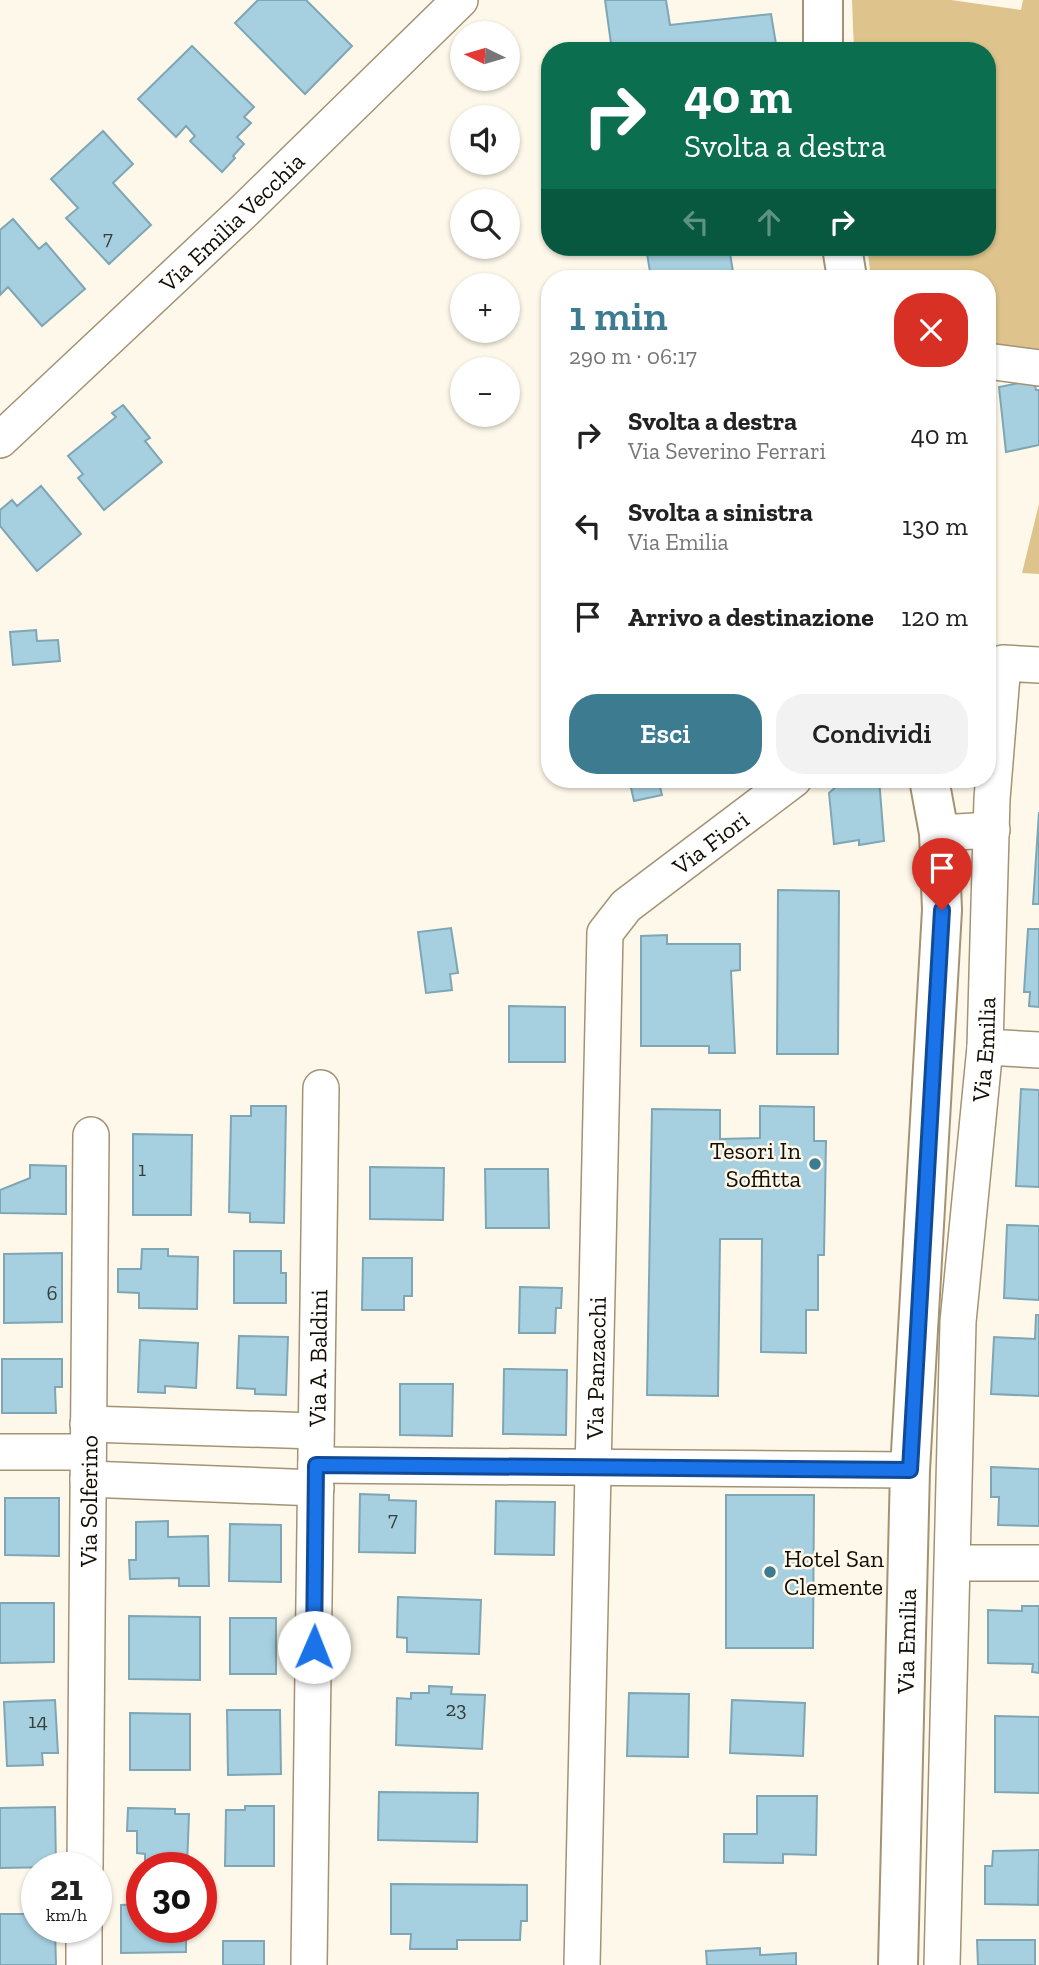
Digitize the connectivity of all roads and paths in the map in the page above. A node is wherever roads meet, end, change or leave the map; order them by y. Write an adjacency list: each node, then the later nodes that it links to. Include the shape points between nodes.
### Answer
1 (460, 0): 6 (street, Via Emilia Vecchia, via 245,211)
2 (823, 0): 3 (main road)
3 (824, 42)
4 (996, 362): 5 (street)
5 (1039, 368)
6 (0, 440)
7 (1039, 665): 8 (street, Via Emilia, via 1003,663)
8 (996, 769)
9 (782, 788): 14 (street, Via Fiori)
10 (931, 788): 13 (main road, Via Emilia)
11 (995, 788): 12 (street, Via Emilia)
12 (992, 830): 13 (street); 15 (street, Via Emilia)
13 (939, 833): 19 (main road, Via Emilia, via 942,910)
14 (626, 906): 24 (street, Via Panzacchi, via 605,933)
15 (985, 1047): 16 (street); 20 (street, Via Emilia)
16 (1039, 1050)
17 (321, 1088): 23 (street, Via A. Baldini)
18 (91, 1135): 22 (street, Via Solferino)
19 (920, 1317): 20 (street); 25 (main road, Via Emilia)
20 (958, 1322): 26 (street, Via Emilia)
21 (0, 1452): 22 (street)
22 (88, 1452): 23 (street); 23 (street); 28 (street, Via Solferino)
23 (316, 1461): 24 (street); 31 (street, Via A. Baldini)
24 (592, 1467): 25 (street); 32 (street, Via Panzacchi)
25 (910, 1470): 33 (main road, Via Emilia)
26 (953, 1563): 27 (street); 34 (street, Via Emilia)
27 (1039, 1563)
28 (85, 1852)
29 (84, 1943): 30 (street)
30 (84, 1965)
31 (309, 1965)
32 (582, 1965)
33 (898, 1965)
34 (942, 1965)

